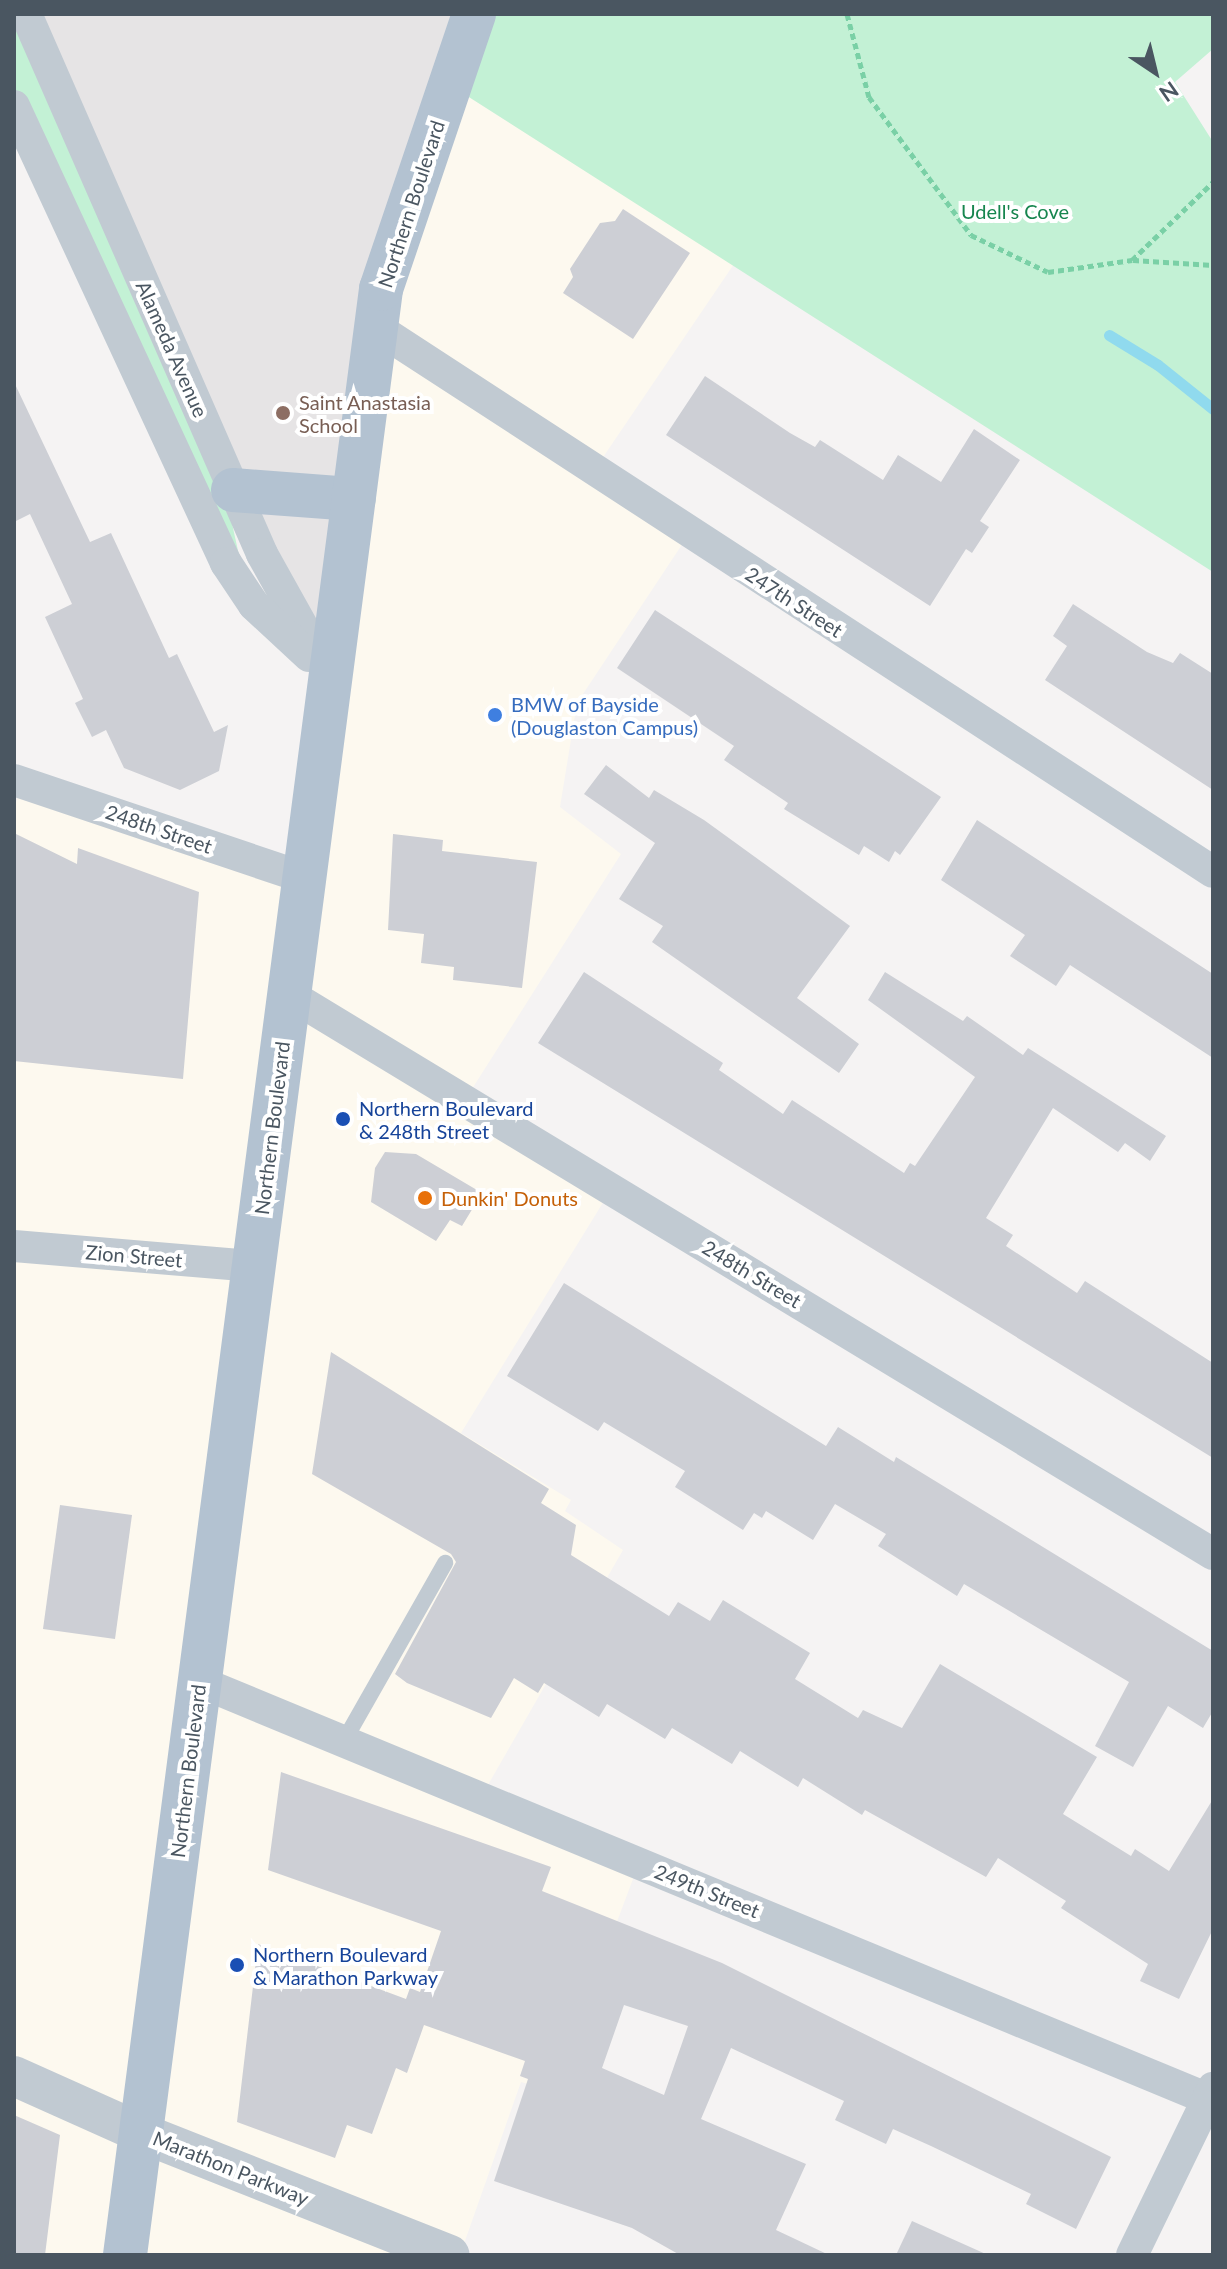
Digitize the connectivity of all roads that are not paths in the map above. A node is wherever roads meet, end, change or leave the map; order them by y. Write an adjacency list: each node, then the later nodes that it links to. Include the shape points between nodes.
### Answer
1 (26, 14): 5 (street, Alameda Avenue)
2 (474, 14): 4 (main road, Northern Boulevard, via 381,289)
3 (14, 106): 7 (street, Alameda Avenue, via 226,563 254,605)
4 (377, 328): 6 (main road, Northern Boulevard); 9 (street, 247th Street)
5 (233, 490): 6 (main road); 7 (street, Alameda Avenue)
6 (354, 499): 7 (main road, Northern Boulevard)
7 (331, 678): 10 (main road, Northern Boulevard)
8 (14, 780): 10 (street, 248th Street)
9 (1213, 872)
10 (305, 878): 11 (main road, Northern Boulevard)
11 (290, 995): 13 (main road, Northern Boulevard); 14 (street, 248th Street)
12 (14, 1246): 13 (street, Zion Street)
13 (254, 1266): 16 (main road, Northern Boulevard)
14 (1213, 1554)
15 (445, 1563): 17 (lane)
16 (200, 1682): 17 (street, 249th Street); 20 (main road, Northern Boulevard)
17 (344, 1741): 19 (street, 249th Street)
18 (14, 2076): 20 (street, Marathon Parkway)
19 (1211, 2096): 23 (street)
20 (139, 2132): 21 (main road, Northern Boulevard); 22 (street, Marathon Parkway)
21 (125, 2255)
22 (450, 2255)
23 (1132, 2255)

